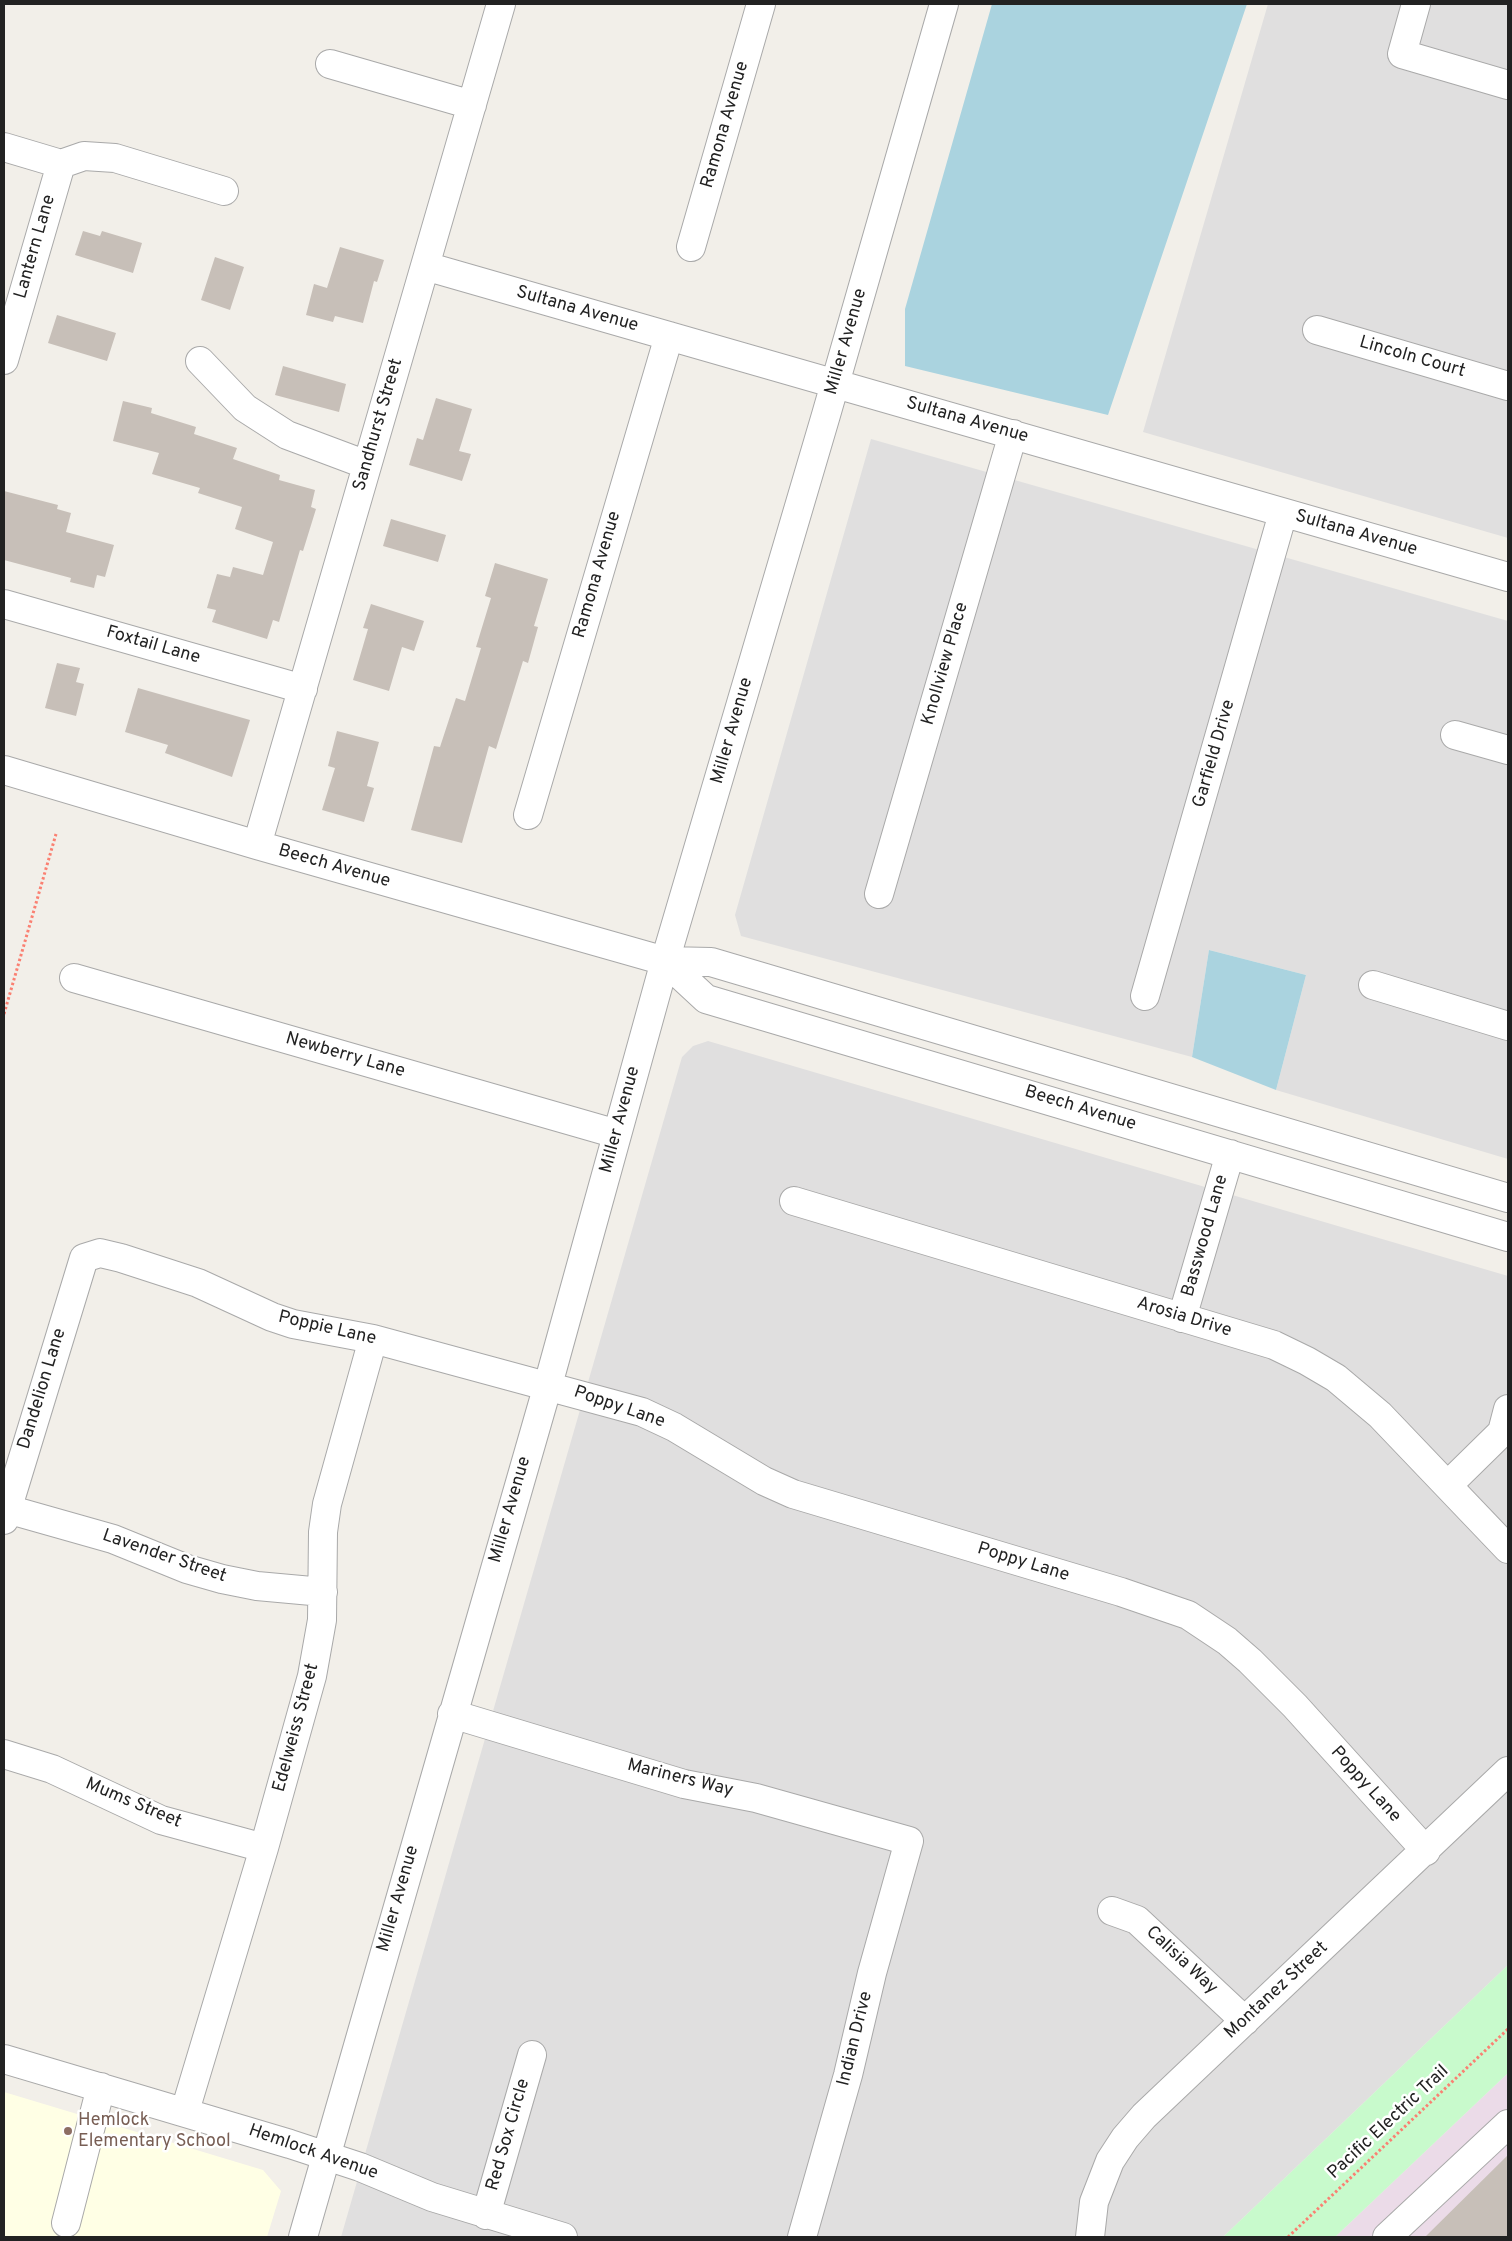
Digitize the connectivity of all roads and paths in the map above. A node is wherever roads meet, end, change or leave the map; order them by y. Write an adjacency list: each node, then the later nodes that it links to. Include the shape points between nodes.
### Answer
1 (501, 4): 7 (street, Sandhurst Street)
2 (761, 4): 11 (street, Ramona Avenue)
3 (944, 4): 17 (street, Miller Avenue)
4 (1416, 4): 6 (street, via 1402,54)
5 (330, 64): 7 (street)
6 (1508, 85)
7 (472, 105): 12 (street, Sandhurst Street)
8 (4, 147): 9 (street)
9 (61, 164): 10 (street, via 84,156 115,158); 15 (street, Lantern Lane)
10 (224, 191)
11 (691, 246)
12 (425, 266): 14 (street, Sultana Avenue); 20 (street, Sandhurst Street)
13 (1316, 330): 18 (street, Lincoln Court)
14 (669, 336): 17 (street, Sultana Avenue); 28 (street, Ramona Avenue)
15 (4, 360)
16 (200, 361): 20 (street, via 245,408 287,435)
17 (835, 383): 19 (street, Sultana Avenue); 32 (street, Miller Avenue)
18 (1508, 386)
19 (1013, 434): 21 (street, Sultana Avenue); 31 (street, Knollview Place)
20 (368, 465): 24 (street, Sandhurst Street)
21 (1284, 513): 22 (street, Sultana Avenue); 35 (street, Garfield Drive)
22 (1508, 577)
23 (4, 604): 24 (street, Foxtail Lane)
24 (302, 689): 30 (street, Sandhurst Street)
25 (1455, 735): 26 (street)
26 (1508, 750)
27 (4, 770): 30 (street, Beech Avenue)
28 (528, 814)
29 (56, 834): 36 (path)
30 (257, 845): 32 (street, Beech Avenue)
31 (879, 894)
32 (665, 961): 38 (street, Miller Avenue); 39 (street, Beech Avenue, via 706,999); 40 (street, Beech Avenue, via 711,962)
33 (74, 978): 38 (street, Newberry Lane)
34 (1373, 986): 37 (street)
35 (1145, 996)
36 (4, 1014)
37 (1508, 1026)
38 (617, 1134): 46 (street, Miller Avenue)
39 (1230, 1154): 42 (street, Beech Avenue); 44 (street, Basswood Lane)
40 (1508, 1198)
41 (794, 1201): 44 (street, Arosia Drive)
42 (1508, 1237)
43 (84, 1258): 45 (street, Poppie Lane, via 100,1253 120,1258 198,1283 293,1324); 49 (street, Dandelion Lane)
44 (1182, 1318): 48 (street, Arosia Drive, via 1274,1345 1336,1378 1380,1415)
45 (374, 1339): 46 (street, Poppie Lane); 51 (street, Edelweiss Street, via 327,1504 323,1532)
46 (548, 1385): 52 (street, Miller Avenue); 57 (street, Poppy Lane, via 642,1412 793,1494 1188,1615 1250,1661)
47 (1508, 1409): 48 (street, via 1502,1432)
48 (1448, 1485): 50 (street, Arosia Drive)
49 (5, 1514): 51 (street, Lavender Street, via 113,1539 222,1579)
50 (1508, 1549)
51 (323, 1592): 56 (street, Edelweiss Street, via 322,1620 312,1676)
52 (452, 1714): 55 (street, Mariners Way, via 684,1784 756,1798); 66 (street, Miller Avenue)
53 (4, 1754): 56 (street, Mums Street, via 52,1769 161,1820)
54 (1508, 1771): 57 (street, Montanez Street)
55 (909, 1841): 71 (street, Indian Drive)
56 (264, 1848): 64 (street, Edelweiss Street)
57 (1426, 1851): 59 (street, Montanez Street)
58 (1112, 1911): 59 (street, Calisia Way, via 1138,1920)
59 (1245, 2021): 72 (street, Montanez Street, via 1125,2138 1110,2161 1094,2202)
60 (1508, 2029): 73 (path, Pacific Electric Trail)
61 (532, 2055): 67 (street, Red Sox Circle)
62 (4, 2058): 63 (street, Hemlock Avenue)
63 (102, 2087): 64 (street, Hemlock Avenue); 68 (street)
64 (185, 2111): 66 (street, Hemlock Avenue)
65 (1508, 2124): 74 (street)
66 (326, 2156): 67 (street, Hemlock Avenue); 69 (street, Miller Avenue)
67 (486, 2215): 70 (street, Hemlock Avenue)
68 (66, 2223)
69 (303, 2237)
70 (563, 2237)
71 (802, 2237)
72 (1090, 2237)
73 (1288, 2237)
74 (1387, 2237)

